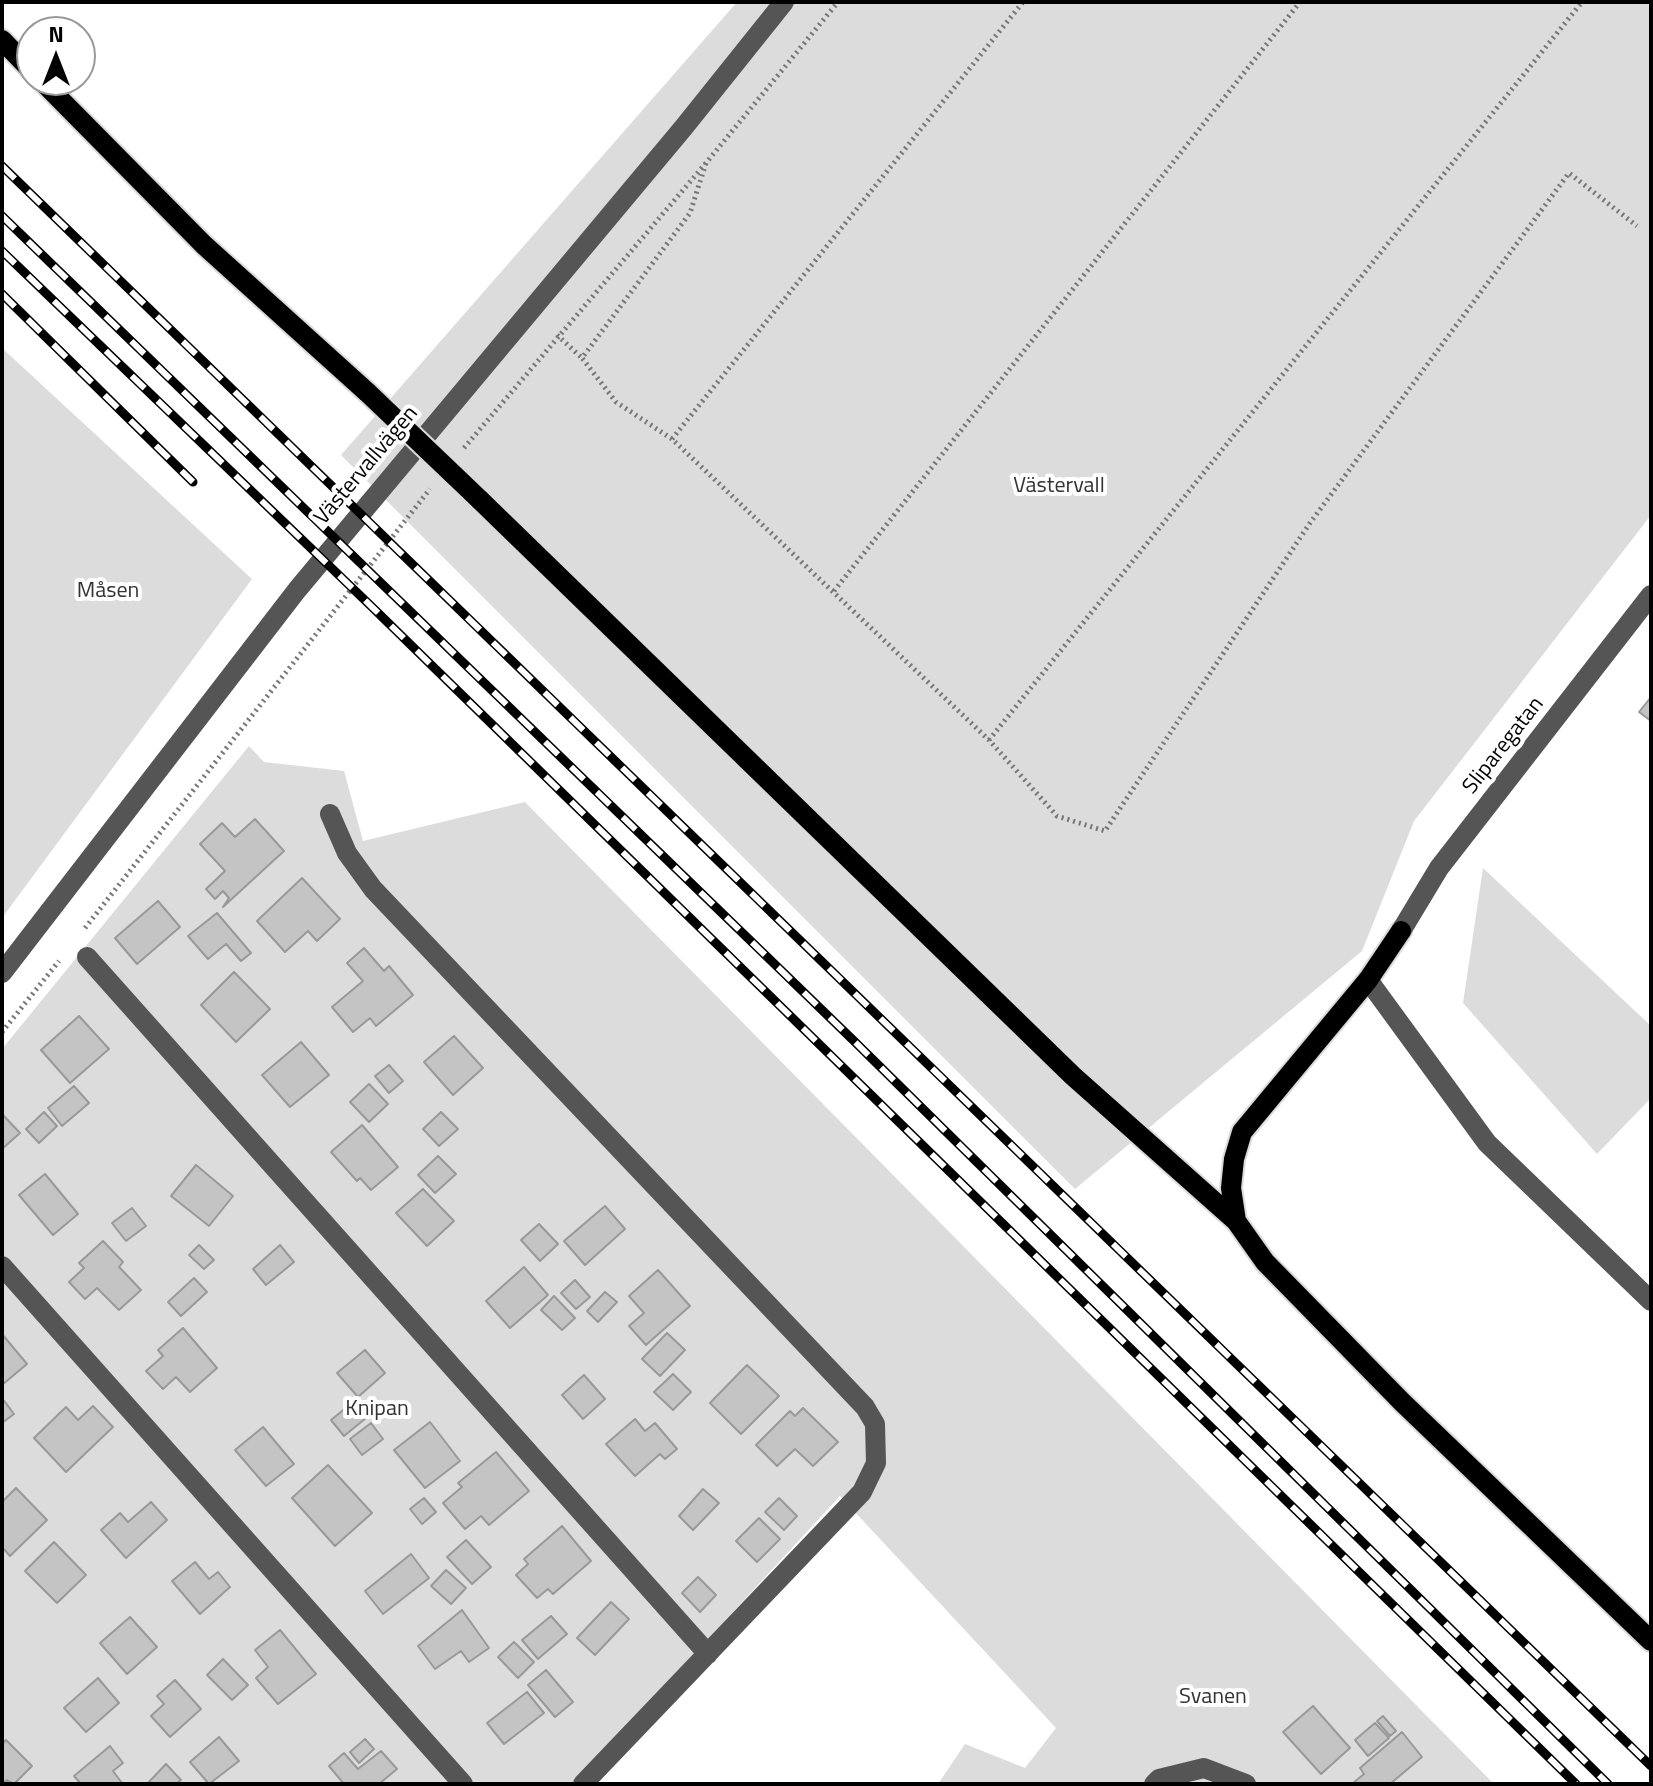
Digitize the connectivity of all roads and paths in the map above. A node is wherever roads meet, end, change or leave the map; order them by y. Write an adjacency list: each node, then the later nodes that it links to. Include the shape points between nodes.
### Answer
1 (784, 2): 24 (street, Västervallvägen, via 306,578)
2 (838, 2): 9 (path)
3 (1023, 2): 13 (path)
4 (1300, 2): 16 (path)
5 (1582, 2): 18 (path)
6 (2, 40): 7 (main road)
7 (16, 54)
8 (57, 96): 27 (main road, bridge, via 204,245 479,499 1073,1076)
9 (706, 163): 11 (path); 12 (path, via 690,213)
10 (1637, 226): 18 (path, via 1569,173 1310,523 1105,831 1057,816)
11 (557, 335): 12 (path); 14 (path)
12 (582, 358): 13 (path, via 616,402)
13 (672, 439): 16 (path)
14 (460, 453)
15 (440, 477): 21 (path)
16 (834, 592): 18 (path)
17 (1651, 595): 20 (street, Sliparegatan, via 1439,868)
18 (989, 740)
19 (330, 814): 31 (street, via 347,853 373,889 865,1407 875,1424 876,1463 862,1492)
20 (1401, 931): 25 (main road)
21 (82, 932)
22 (64, 955): 26 (path)
23 (87, 957): 31 (street)
24 (2, 973)
25 (1368, 980): 27 (main road, via 1242,1132 1231,1188); 29 (street, via 1487,1143)
26 (2, 1032)
27 (1236, 1221): 30 (main road, via 1265,1262 1402,1402)
28 (2, 1266): 32 (street)
29 (1651, 1301)
30 (1651, 1641)
31 (708, 1654): 33 (street)
32 (463, 1784)
33 (583, 1784)
34 (1154, 1784): 35 (street, via 1204,1768)
35 (1246, 1784)

